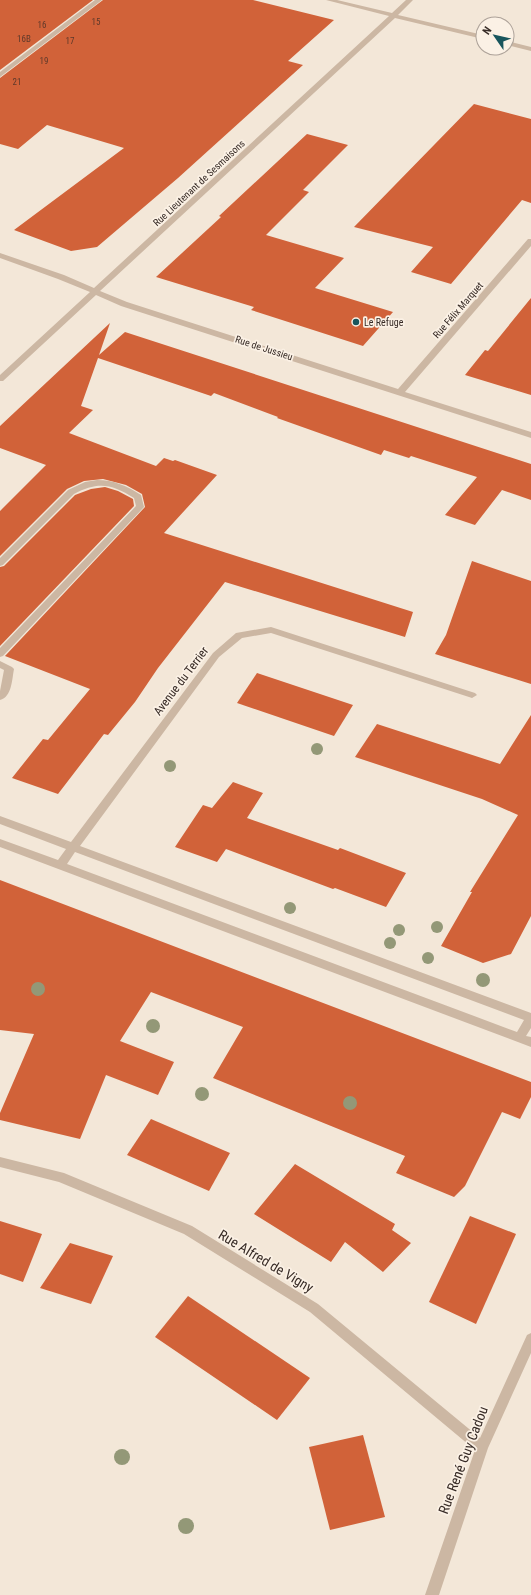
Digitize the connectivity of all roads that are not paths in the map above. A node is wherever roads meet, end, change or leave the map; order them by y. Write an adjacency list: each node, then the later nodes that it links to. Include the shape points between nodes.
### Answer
1 (99, 0): 8 (street)
2 (329, 0): 4 (street)
3 (410, 0): 4 (street, Rue Lieutenant de Sesmaisons)
4 (394, 16): 5 (street); 11 (street, Rue Lieutenant de Sesmaisons)
5 (475, 35)
6 (515, 45): 7 (street)
7 (531, 48)
8 (0, 76)
9 (531, 241): 13 (street, Rue Félix Marquet)
10 (0, 255): 11 (street, Rue de Jussieu)
11 (95, 292): 12 (street, Rue Lieutenant de Sesmaisons); 13 (street, Rue de Jussieu, via 124,304)
12 (0, 379)
13 (400, 392): 14 (street, Rue de Jussieu)
14 (531, 435)
15 (0, 563): 16 (street, via 71,492 82,485 98,482 124,487 138,497 140,507)
16 (0, 654)
17 (0, 664): 19 (street, via 9,669 5,691)
18 (472, 695): 22 (street, Avenue du Terrier, via 271,630 239,635 216,655)
19 (0, 697)
20 (0, 820): 22 (street)
21 (0, 843): 23 (street)
22 (73, 848): 23 (street, Avenue du Terrier); 24 (street)
23 (60, 865): 25 (street)
24 (531, 1018): 25 (street)
25 (519, 1038): 26 (street)
26 (531, 1042)
27 (0, 1162): 29 (street, Rue Alfred de Vigny, via 60,1177 188,1230 314,1308)
28 (531, 1339): 29 (street, Rue René Guy Cadou)
29 (482, 1448): 30 (street, Rue René Guy Cadou)
30 (432, 1595)

